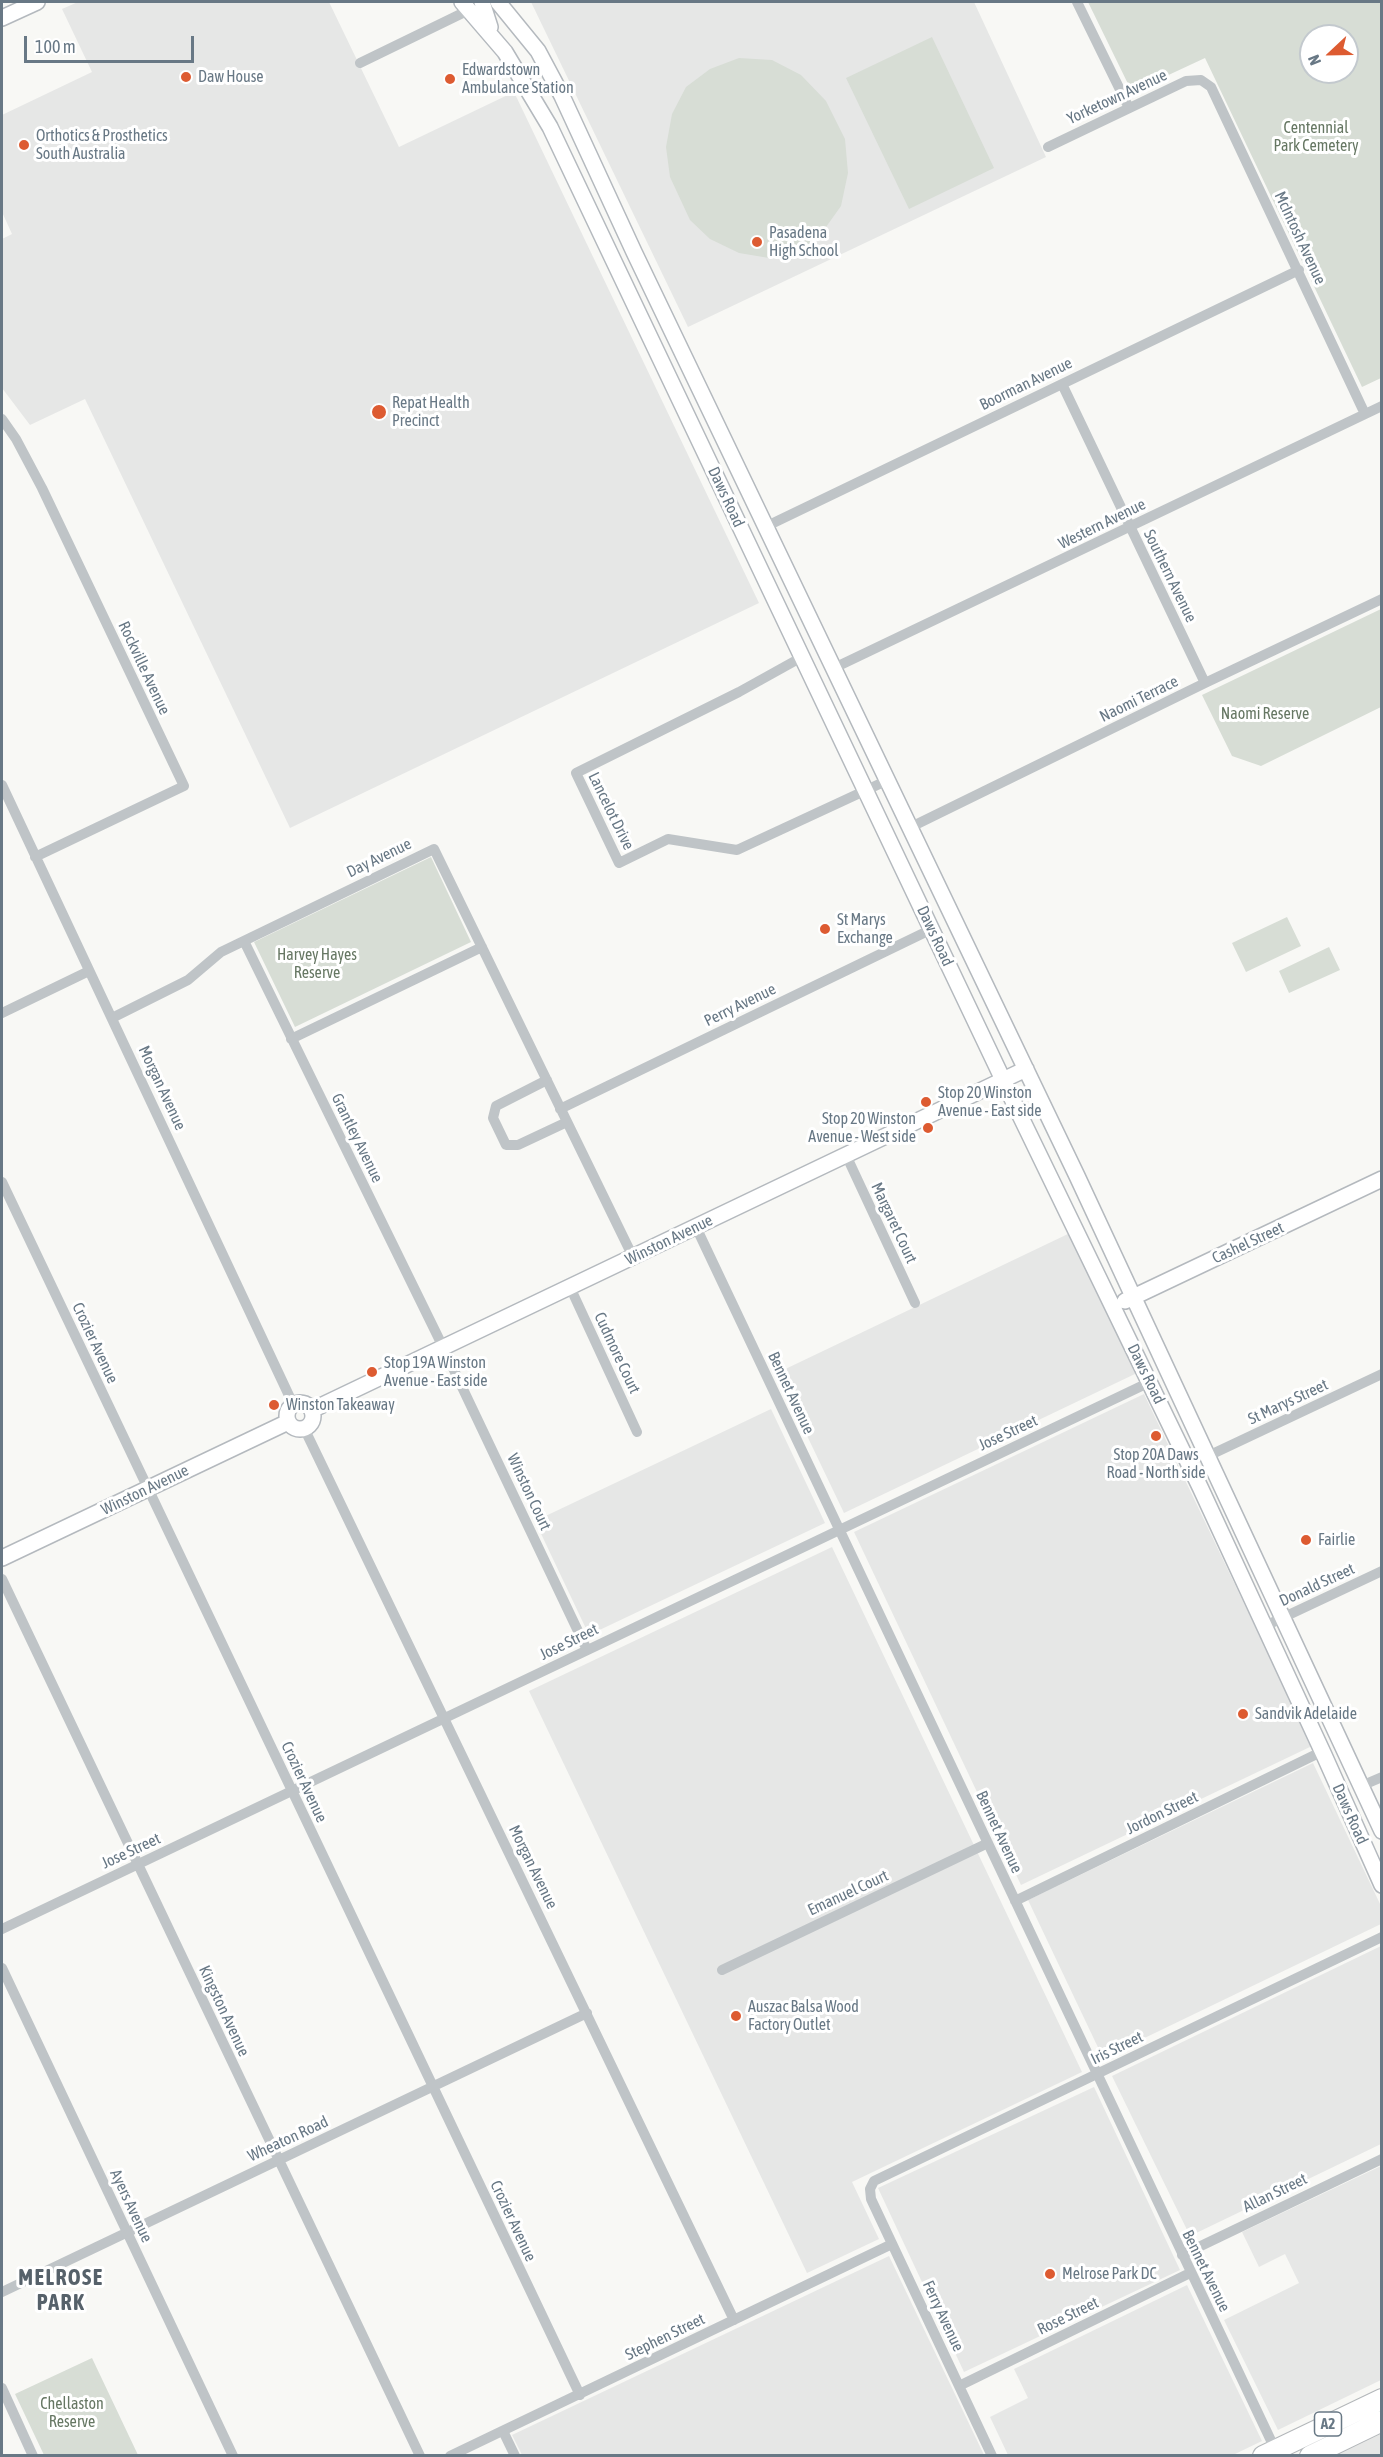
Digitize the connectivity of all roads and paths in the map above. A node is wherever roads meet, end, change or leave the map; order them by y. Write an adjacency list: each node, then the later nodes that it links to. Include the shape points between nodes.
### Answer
1 (37, 2): 5 (main road)
2 (498, 2): 10 (main road, Daws Road, via 538,51)
3 (1077, 2): 8 (street)
4 (472, 4): 6 (street); 11 (main road, Daws Road, via 544,114)
5 (2, 18)
6 (360, 63)
7 (1201, 80): 8 (street, Yorketown Avenue, via 1186,81); 13 (street, McIntosh Avenue, via 1211,87)
8 (1129, 108): 9 (street, Yorketown Avenue)
9 (1048, 147)
10 (586, 149): 11 (main road, via 597,191 613,226); 12 (main road, Daws Road)
11 (603, 238): 12 (main road); 14 (main road, Daws Road)
12 (634, 252): 15 (main road, Daws Road)
13 (1299, 270): 17 (street, Boorman Avenue); 19 (street, McIntosh Avenue)
14 (646, 329): 15 (main road); 16 (main road, Daws Road)
15 (671, 329): 16 (main road); 22 (main road, Daws Road)
16 (657, 351): 21 (main road, Daws Road)
17 (1062, 384): 22 (street, Boorman Avenue); 23 (street, Southern Avenue)
18 (1382, 406): 19 (street, Western Avenue)
19 (1365, 414): 23 (street, Western Avenue)
20 (2, 419): 33 (street, Rockville Avenue, via 42,488 184,786)
21 (732, 509): 22 (main road, via 757,524); 24 (main road, Daws Road)
22 (767, 525): 24 (main road, via 761,541); 27 (main road, Daws Road)
23 (1130, 528): 27 (street, Western Avenue); 28 (street, Southern Avenue)
24 (761, 571): 26 (main road, Daws Road)
25 (1382, 599): 28 (street, Naomi Terrace)
26 (802, 657): 31 (main road, Daws Road); 31 (street, Lancelot Drive, via 576,773 619,863 668,839 737,850)
27 (834, 668): 29 (main road, Daws Road)
28 (1205, 683): 32 (street, Naomi Terrace)
29 (888, 780): 31 (street, Lancelot Drive); 32 (main road, Daws Road)
30 (2, 785): 33 (street, Morgan Avenue)
31 (866, 790): 34 (main road, Daws Road)
32 (911, 827): 41 (main road, Daws Road)
33 (35, 857): 37 (street, Morgan Avenue)
34 (932, 929): 43 (main road, Daws Road); 44 (street, Perry Avenue)
35 (244, 941): 36 (street, Day Avenue, via 434,849); 39 (street, Day Avenue, via 221,952 188,980); 40 (street, Grantley Avenue)
36 (482, 947): 40 (street); 42 (street, Day Avenue)
37 (89, 971): 38 (street); 39 (street, Morgan Avenue)
38 (2, 1013)
39 (112, 1018): 58 (street, Morgan Avenue)
40 (291, 1039): 55 (street, Grantley Avenue)
41 (1026, 1069): 43 (main road, Winston Avenue); 52 (main road, Daws Road)
42 (547, 1080): 44 (street, Day Avenue); 45 (street, via 496,1106 493,1118 507,1145 518,1145)
43 (1004, 1080): 46 (main road, Winston Avenue); 54 (main road, Daws Road)
44 (560, 1109): 45 (street, Day Avenue)
45 (567, 1122): 50 (street, Day Avenue)
46 (846, 1155): 49 (main road, Winston Avenue); 53 (street, Margaret Court)
47 (1382, 1179): 52 (main road, Cashel Street)
48 (2, 1182): 64 (street, Crozier Avenue)
49 (696, 1227): 50 (main road, Winston Avenue); 65 (street, Bennet Avenue)
50 (633, 1257): 51 (main road, Winston Avenue)
51 (570, 1287): 55 (main road, Winston Avenue); 62 (street, Cudmore Court)
52 (1134, 1297): 54 (main road, Cashel Street); 63 (main road, Daws Road)
53 (915, 1303)
54 (1114, 1306): 57 (main road, Daws Road)
55 (443, 1347): 59 (main road, Winston Avenue); 71 (street, Winston Court)
56 (1382, 1374): 63 (street, St Marys Street)
57 (1150, 1382): 65 (street, Jose Street); 70 (main road, Daws Road)
58 (293, 1404): 59 (main road, via 303,1403); 60 (main road)
59 (312, 1410): 61 (main road, via 313,1419)
60 (288, 1422): 61 (main road, via 295,1428); 64 (main road, Winston Avenue)
61 (304, 1428): 72 (street, Morgan Avenue)
62 (637, 1432)
63 (1208, 1456): 69 (main road, Daws Road)
64 (148, 1489): 66 (main road, Winston Avenue); 76 (street, Crozier Avenue)
65 (839, 1530): 71 (street, Jose Street); 78 (street, Bennet Avenue)
66 (2, 1558)
67 (1382, 1571): 69 (street, Donald Street)
68 (2, 1579): 79 (street, Kingston Avenue)
69 (1282, 1618): 70 (street, Donald Street); 75 (main road, Daws Road)
70 (1265, 1626): 73 (main road, Daws Road)
71 (587, 1650): 72 (street, Jose Street)
72 (444, 1718): 76 (street, Jose Street); 86 (street, Morgan Avenue)
73 (1323, 1751): 80 (main road, Daws Road); 81 (street, Jordon Street)
74 (1382, 1777): 75 (street)
75 (1361, 1786): 77 (main road, Daws Road)
76 (292, 1791): 79 (street, Jose Street); 88 (street, Crozier Avenue)
77 (1382, 1831)
78 (988, 1844): 81 (street, Bennet Avenue); 85 (street, Emanuel Court)
79 (138, 1864): 82 (street, Jose Street); 90 (street, Kingston Avenue)
80 (1382, 1885)
81 (1015, 1901): 87 (street, Bennet Avenue)
82 (2, 1929)
83 (1382, 1937): 87 (street, Iris Street)
84 (2, 1968): 92 (street, Ayers Avenue)
85 (722, 1970)
86 (586, 2013): 88 (street, Wheaton Road); 97 (street, Morgan Avenue)
87 (1097, 2075): 91 (street, Iris Street, via 874,2181); 94 (street, Bennet Avenue)
88 (433, 2087): 90 (street, Wheaton Road); 100 (street, Crozier Avenue)
89 (1382, 2158): 94 (street, Allan Street)
90 (279, 2160): 92 (street, Wheaton Road); 107 (street, Kingston Avenue)
91 (870, 2189): 93 (street, Ferry Avenue)
92 (127, 2232): 96 (street, Wheaton Road); 106 (street, Ayers Avenue)
93 (892, 2244): 97 (street, Stephen Street); 98 (street, Ferry Avenue)
94 (1182, 2255): 95 (street, Bennet Avenue)
95 (1190, 2273): 98 (street, Rose Street); 104 (street, Bennet Avenue)
96 (2, 2292)
97 (734, 2320): 100 (street, Stephen Street)
98 (959, 2386): 110 (street, Ferry Avenue)
99 (2, 2388): 105 (street)
100 (580, 2395): 103 (street, Stephen Street)
101 (1382, 2399): 104 (highway, A2)
102 (1382, 2421): 111 (highway, A2)
103 (503, 2431): 108 (street, Stephen Street); 109 (street)
104 (1269, 2452)
105 (33, 2456)
106 (233, 2456)
107 (420, 2456)
108 (450, 2456)
109 (515, 2456)
110 (992, 2456)
111 (1310, 2456)

